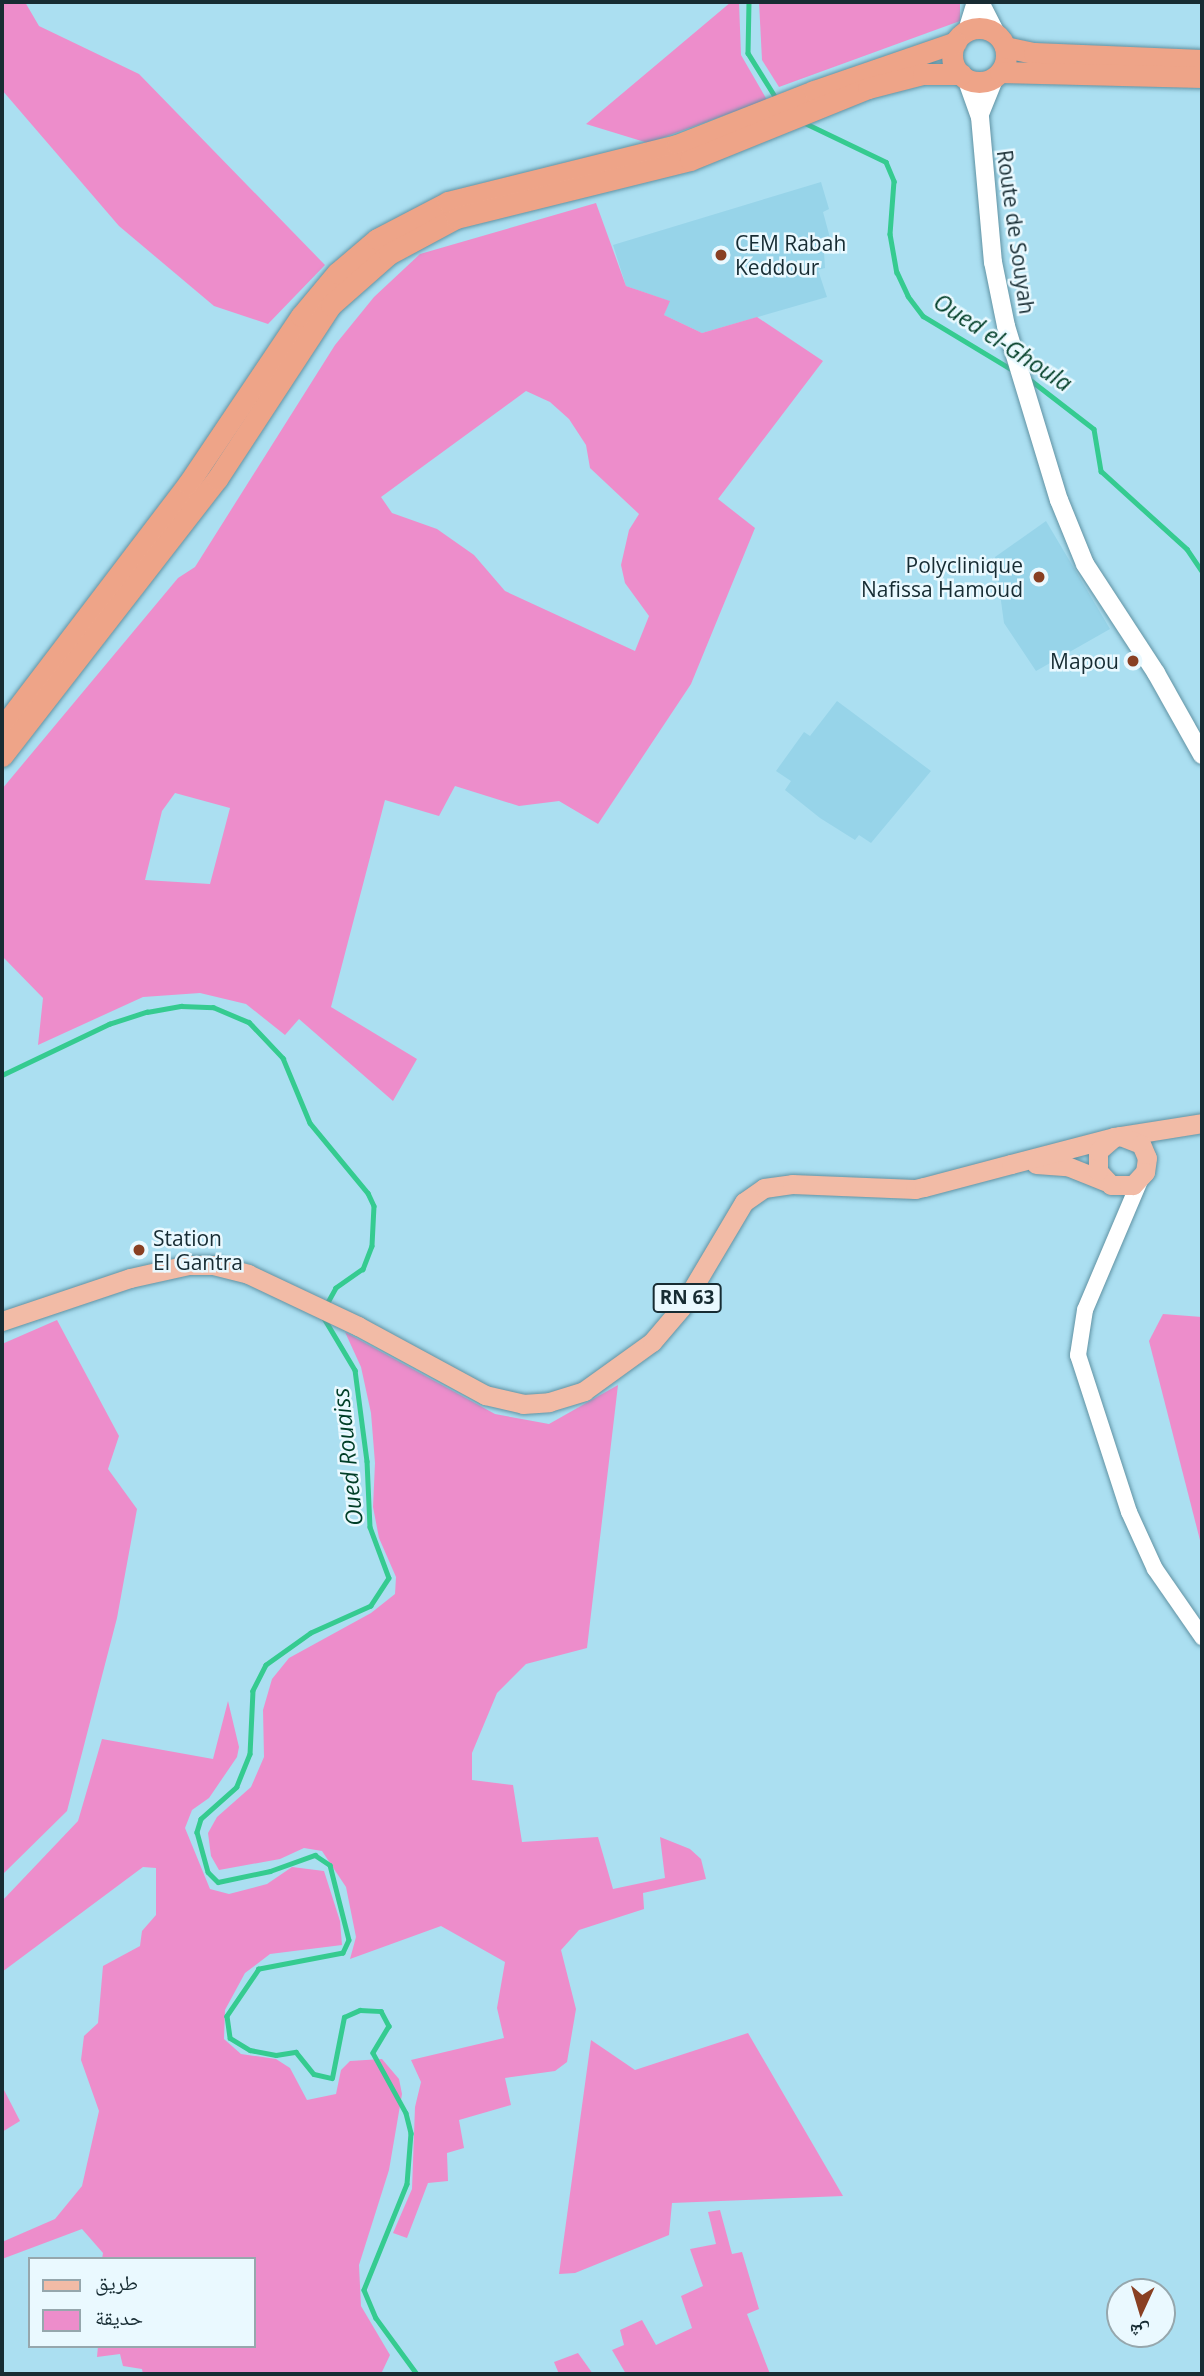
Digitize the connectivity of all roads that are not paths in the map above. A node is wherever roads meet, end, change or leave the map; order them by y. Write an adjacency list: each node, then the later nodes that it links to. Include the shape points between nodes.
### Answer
1 (978, 2): 2 (main road); 3 (main road)
2 (961, 37): 3 (highway, via 982,29); 6 (highway, via 953,55); 8 (highway)
3 (1000, 40): 4 (highway, via 1034,53); 5 (highway)
4 (1202, 60)
5 (998, 74): 6 (highway, via 981,82); 7 (highway); 9 (main road, Route de Souyah)
6 (963, 76): 8 (highway, via 910,76); 9 (main road, Route de Souyah)
7 (1202, 77)
8 (816, 98): 10 (highway)
9 (980, 117): 12 (main road, Route de Souyah, via 993,262 1013,358 1077,547)
10 (769, 119): 11 (highway, via 448,202 400,225 356,255 300,316 188,484); 13 (highway, via 690,160 456,218 368,270 316,325 217,479)
11 (2, 729)
12 (1202, 755)
13 (2, 756)
14 (1202, 1123): 15 (main road, RN 63)
15 (1170, 1128): 16 (main road, RN 63); 18 (main road)
16 (1117, 1137): 17 (main road, RN 63); 18 (main road, via 1140,1144); 19 (main road, via 1102,1145 1096,1157 1098,1171)
17 (1011, 1164): 19 (main road, RN 63, via 1067,1166); 21 (main road, RN 63, via 915,1189 792,1184 764,1188 744,1202 681,1308 652,1342 584,1391 549,1402 523,1404 485,1395 248,1273 188,1265 130,1278)
18 (1144, 1172): 19 (main road, via 1127,1186); 20 (street)
19 (1109, 1183): 20 (street)
20 (1126, 1210): 22 (street, via 1085,1310 1079,1355 1139,1534 1155,1570)
21 (2, 1321)
22 (1202, 1637)

